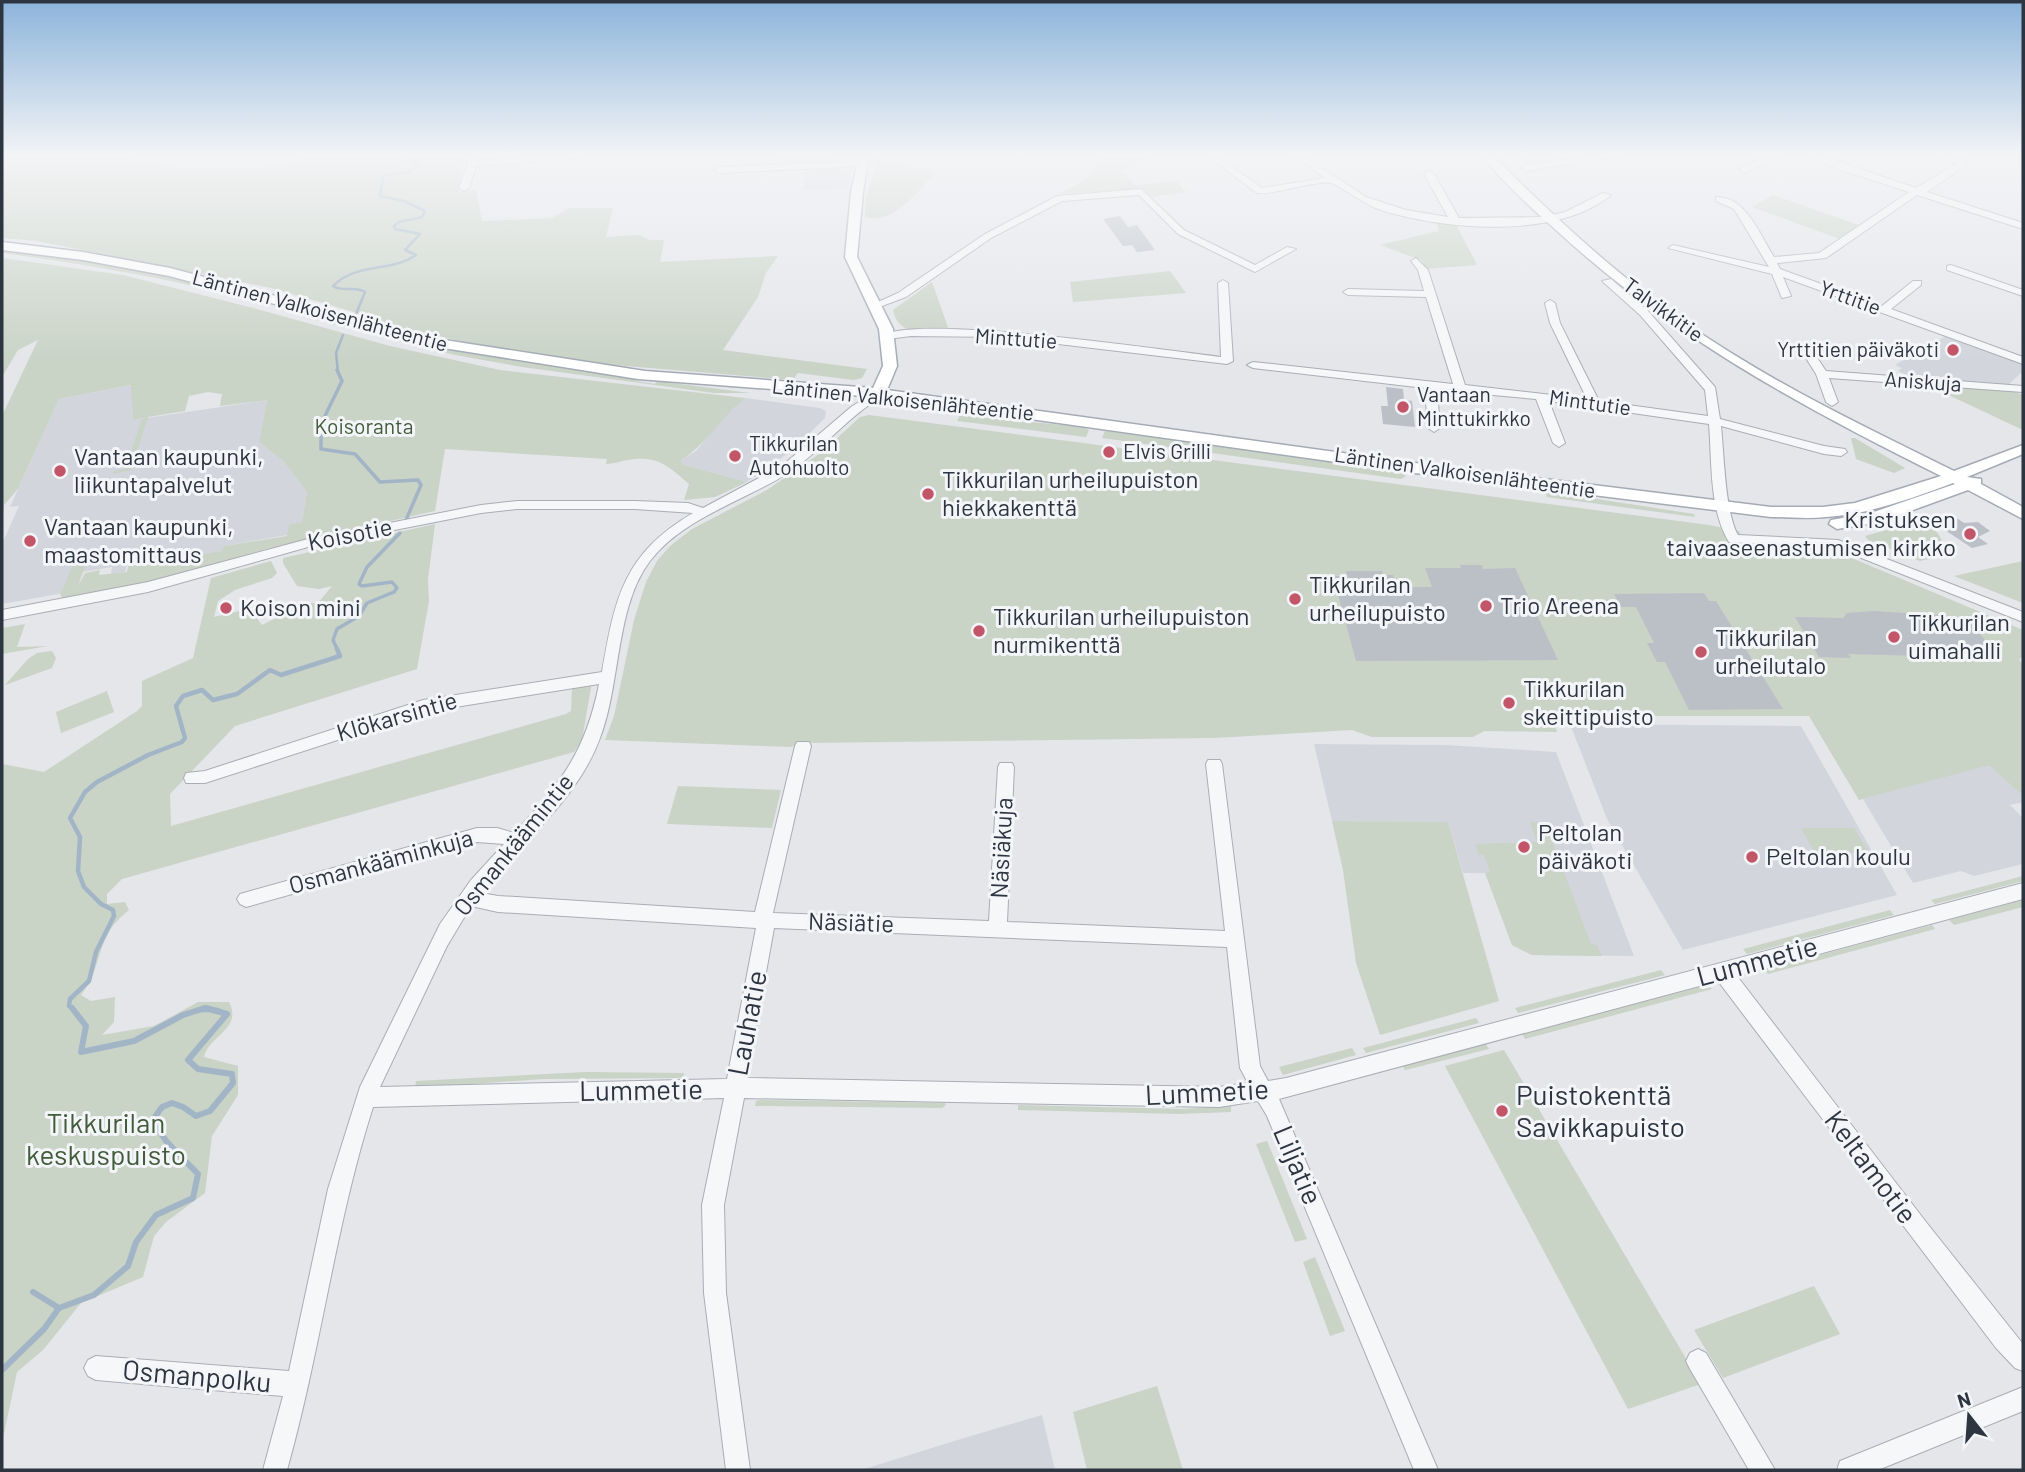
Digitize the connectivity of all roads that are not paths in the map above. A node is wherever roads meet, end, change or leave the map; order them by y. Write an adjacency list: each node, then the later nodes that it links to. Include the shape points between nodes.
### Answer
1 (854, 224): 22 (main road, via 851,257)
2 (1012, 224): 22 (street, via 902,295)
3 (1173, 224): 9 (street, via 1255,269)
4 (1556, 224): 43 (main road, Talvikkitie, via 1639,294 1775,388)
5 (1749, 224): 10 (street)
6 (1869, 224): 10 (street, via 1822,256)
7 (2, 246): 29 (main road, Läntinen Valkoisenlähteentie, via 191,277 438,343)
8 (1673, 248): 13 (street, Yrttitie)
9 (1292, 249)
10 (1772, 260): 13 (street)
11 (1416, 261): 19 (street)
12 (1951, 268): 18 (street)
13 (1778, 272): 20 (street); 23 (street, Yrttitie)
14 (1607, 281): 37 (street, via 1644,313 1711,389)
15 (1223, 283): 24 (street, Minttutie, via 1227,361 1000,334 911,333)
16 (1917, 283): 23 (street)
17 (1348, 292): 19 (street)
18 (2023, 293)
19 (1430, 294): 31 (street)
20 (1787, 296)
21 (1550, 303): 36 (street, via 1555,323)
22 (874, 306): 24 (main road)
23 (1884, 310): 26 (street, Yrttitie)
24 (888, 343): 33 (main road, via 890,366)
25 (1810, 355): 28 (street)
26 (2023, 361)
27 (1253, 365): 30 (street, Minttutie)
28 (1822, 374): 32 (street, Aniskuja); 35 (street)
29 (638, 375): 33 (main road, Läntinen Valkoisenlähteentie)
30 (1431, 386): 31 (street, Minttutie); 38 (street)
31 (1460, 388): 34 (street, Minttutie)
32 (2023, 389)
33 (870, 396): 44 (main road, Läntinen Valkoisenlähteentie); 45 (street, Osmankäämintie, via 784,470)
34 (1541, 396): 36 (street, Minttutie); 39 (street)
35 (1832, 402)
36 (1595, 404): 37 (street, Minttutie)
37 (1715, 421): 41 (street, Minttutie); 44 (street)
38 (1434, 428)
39 (1559, 443)
40 (2023, 449): 43 (main road)
41 (1841, 452)
42 (2023, 462): 43 (main road)
43 (1954, 483): 44 (main road, Läntinen Valkoisenlähteentie, via 1874,518 1846,523 1800,524); 46 (main road, Talvikkitie); 47 (main road, Talvikkitie)
44 (1725, 511): 49 (street, via 1734,539 1838,544)
45 (703, 512): 48 (street, Koisotie, via 635,505 481,509 288,548 148,587); 50 (street, Osmankäämintie, via 670,532 642,561 626,595)
46 (2023, 514)
47 (2023, 522)
48 (2, 615)
49 (2023, 617)
50 (607, 677): 54 (street, Klökarsintie, via 423,706); 55 (street, Osmankäämintie, via 600,719 581,762)
51 (803, 746): 59 (street, Lauhatie)
52 (1214, 764): 61 (street, Liljatie)
53 (1006, 767): 60 (street, Näsiäkuja)
54 (192, 778)
55 (516, 841): 57 (street, Osmankäämintie); 58 (street, Osmankääminkuja, via 477,835)
56 (2023, 891): 62 (street, Lummetie)
57 (467, 898): 59 (street, Näsiätie, via 498,904); 65 (street, Osmankäämintie, via 447,927)
58 (246, 899)
59 (765, 920): 60 (street, Näsiätie); 63 (street, Lauhatie)
60 (998, 929): 61 (street, Näsiätie)
61 (1235, 939): 64 (street, Liljatie, via 1250,1068)
62 (1722, 971): 64 (street, Lummetie); 67 (street, Keltamotie)
63 (735, 1088): 64 (street, Lummetie, via 1219,1097); 65 (street, Lummetie); 72 (street, Lauhatie, via 712,1228 715,1293)
64 (1263, 1092): 73 (street, Liljatie)
65 (366, 1097): 69 (street, Osmankäämintie)
66 (1698, 1360): 74 (street)
67 (2023, 1360)
68 (96, 1368): 69 (street, Osmanpolku, via 283,1384)
69 (298, 1381): 71 (street, Osmankäämintie)
70 (2023, 1399): 75 (street)
71 (275, 1470)
72 (738, 1470)
73 (1426, 1470)
74 (1763, 1470)
75 (1849, 1470)

